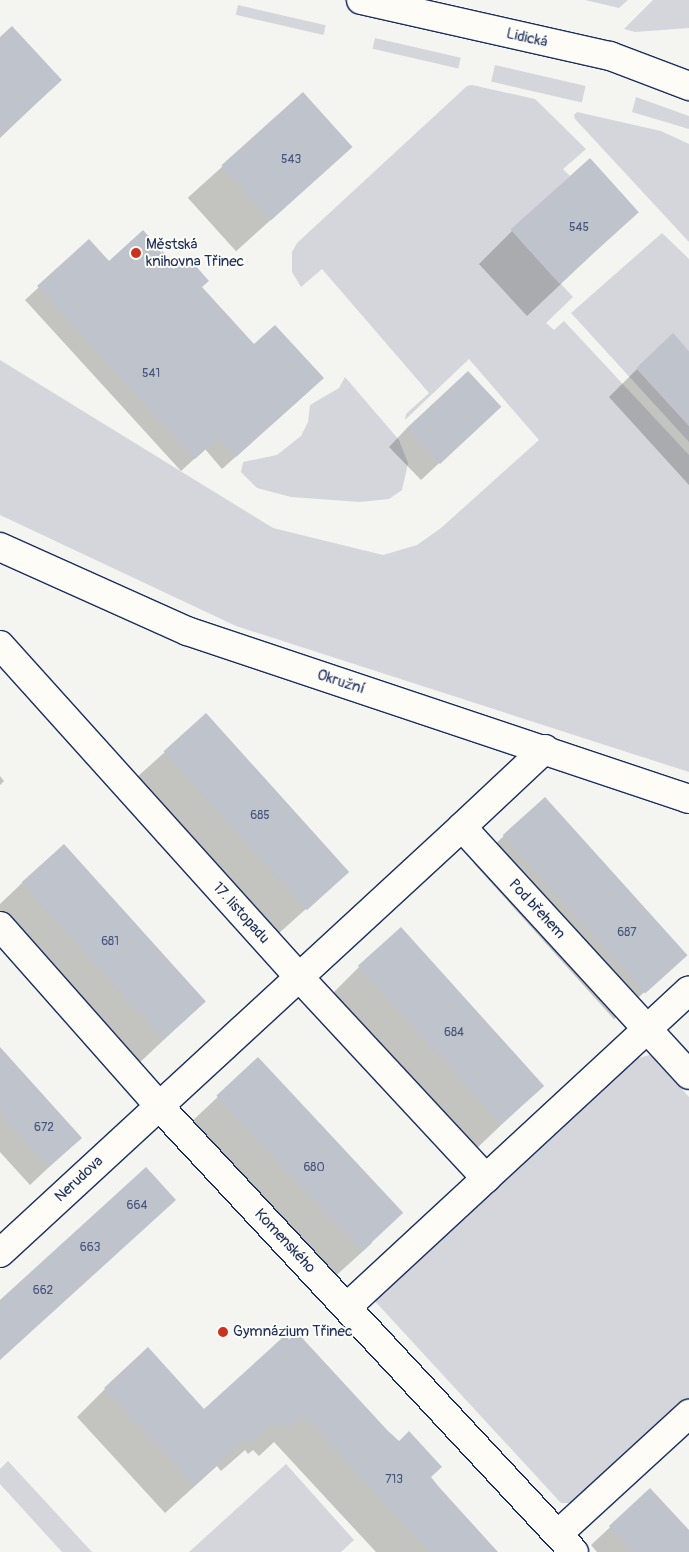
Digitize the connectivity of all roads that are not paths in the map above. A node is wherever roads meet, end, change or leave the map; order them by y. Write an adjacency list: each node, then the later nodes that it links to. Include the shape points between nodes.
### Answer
1 (361, 0): 2 (street, Lidická, via 610,56)
2 (689, 86)
3 (0, 547): 5 (street, Okružní, via 187,631)
4 (0, 645): 9 (street, 17. listopadu)
5 (545, 749): 6 (street, Okružní); 7 (street)
6 (689, 799)
7 (462, 827): 9 (street, Nerudova); 11 (street, Pod břehem)
8 (0, 926): 13 (street, Komenského)
9 (299, 977): 13 (street, Nerudova); 14 (street, 17. listopadu)
10 (689, 990): 11 (street)
11 (647, 1029): 12 (street, Pod břehem); 14 (street)
12 (689, 1075)
13 (159, 1106): 15 (street, Nerudova); 16 (street, Komenského)
14 (486, 1178): 16 (street)
15 (0, 1253)
16 (347, 1307): 18 (street, Komenského)
17 (689, 1414): 18 (street)
18 (566, 1543)

